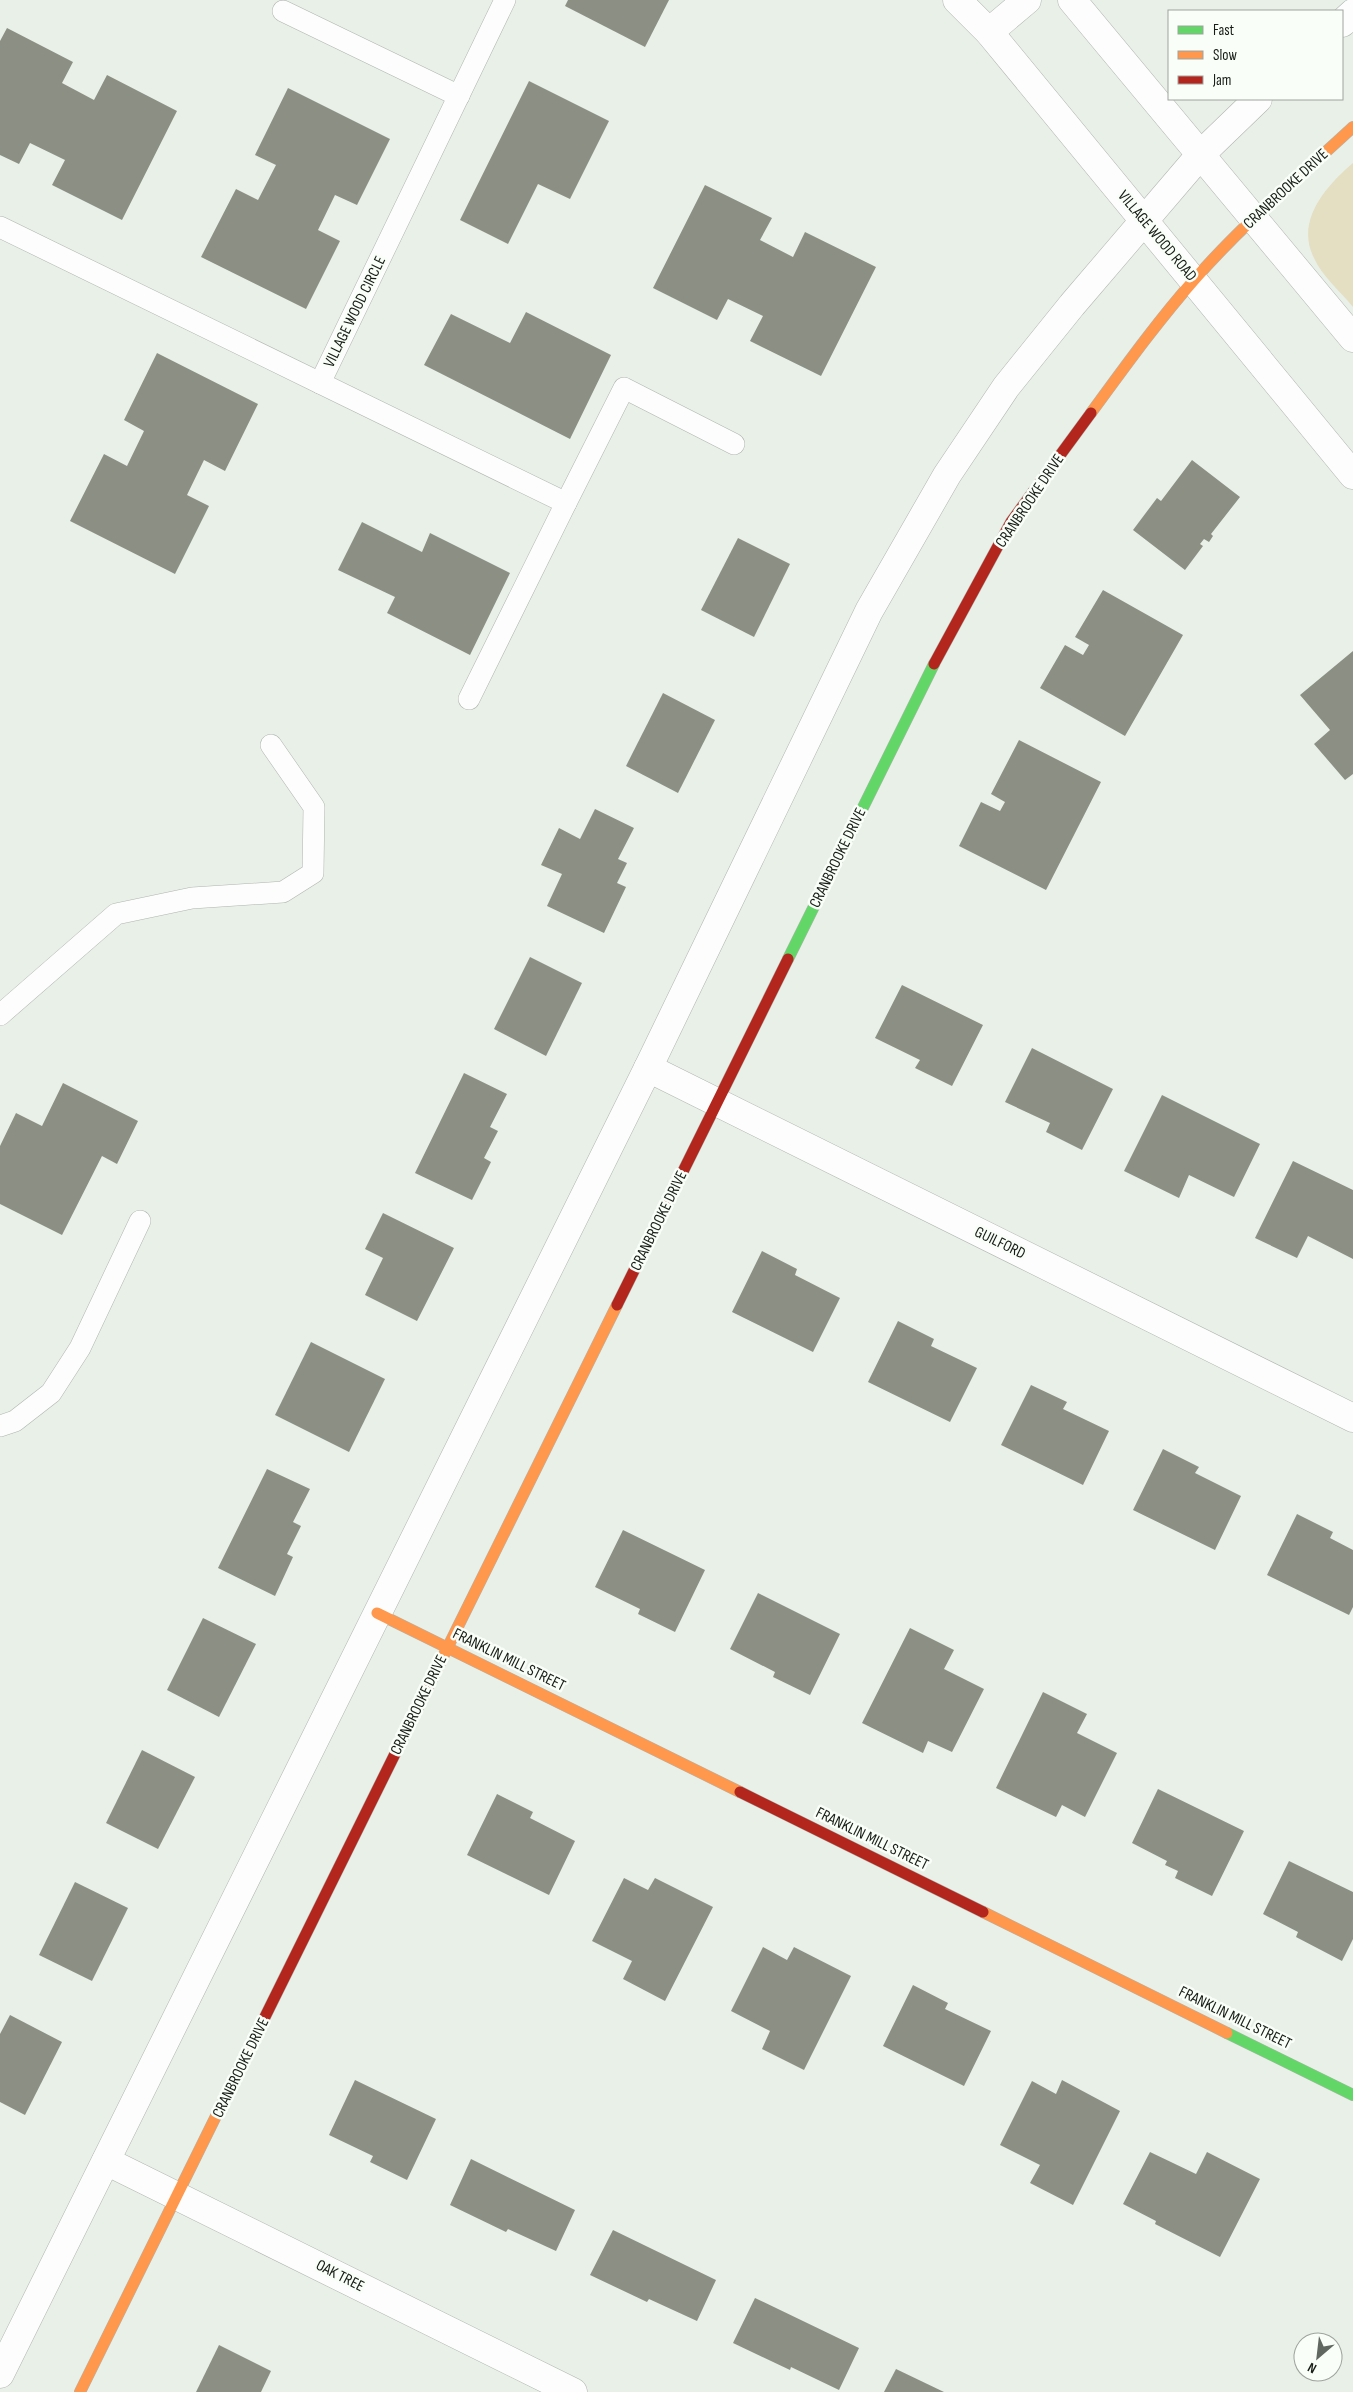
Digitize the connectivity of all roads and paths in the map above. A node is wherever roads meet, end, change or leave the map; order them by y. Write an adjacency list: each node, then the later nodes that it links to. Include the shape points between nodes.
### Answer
1 (505, 0): 9 (lane, VILLAGE WOOD CIRCLE)
2 (957, 0): 8 (street, VILLAGE WOOD ROAD)
3 (1027, 0): 8 (street)
4 (1072, 0): 12 (street)
5 (283, 11): 9 (lane)
6 (1353, 13): 7 (street)
7 (1343, 21)
8 (989, 32): 14 (street, VILLAGE WOOD ROAD)
9 (459, 96): 18 (lane, VILLAGE WOOD CIRCLE)
10 (1257, 100): 12 (street)
11 (1353, 127): 13 (street, CRANBROOKE DRIVE)
12 (1201, 154): 13 (street); 14 (street)
13 (1254, 218): 16 (street, CRANBROOKE DRIVE); 17 (street)
14 (1144, 222): 16 (street, VILLAGE WOOD ROAD); 25 (street, via 1006,387 942,484 868,611)
15 (0, 227): 18 (lane, VILLAGE WOOD CIRCLE)
16 (1194, 280): 20 (street, VILLAGE WOOD ROAD); 26 (street, CRANBROOKE DRIVE, via 1135,353 1012,522 942,648)
17 (1353, 338)
18 (320, 383): 21 (lane)
19 (734, 444): 21 (lane, via 624,388)
20 (1353, 475)
21 (566, 503): 22 (lane)
22 (469, 699)
23 (271, 745): 24 (lane, via 314,807 313,873 283,892 192,898 116,914)
24 (0, 1016)
25 (648, 1068): 26 (street, GUILFORD); 30 (street)
26 (718, 1102): 28 (street, GUILFORD); 31 (street, CRANBROOKE DRIVE)
27 (140, 1221): 29 (lane, via 80,1348 51,1393 15,1421)
28 (1353, 1418)
29 (0, 1426)
30 (377, 1613): 31 (street, FRANKLIN MILL STREET); 33 (street)
31 (447, 1648): 32 (street, FRANKLIN MILL STREET); 34 (street, CRANBROOKE DRIVE)
32 (1353, 2094)
33 (106, 2161): 34 (street, OAK TREE); 35 (street)
34 (178, 2195): 36 (street, CRANBROOKE DRIVE); 37 (street, OAK TREE)
35 (0, 2374)
36 (80, 2392)
37 (572, 2392)

